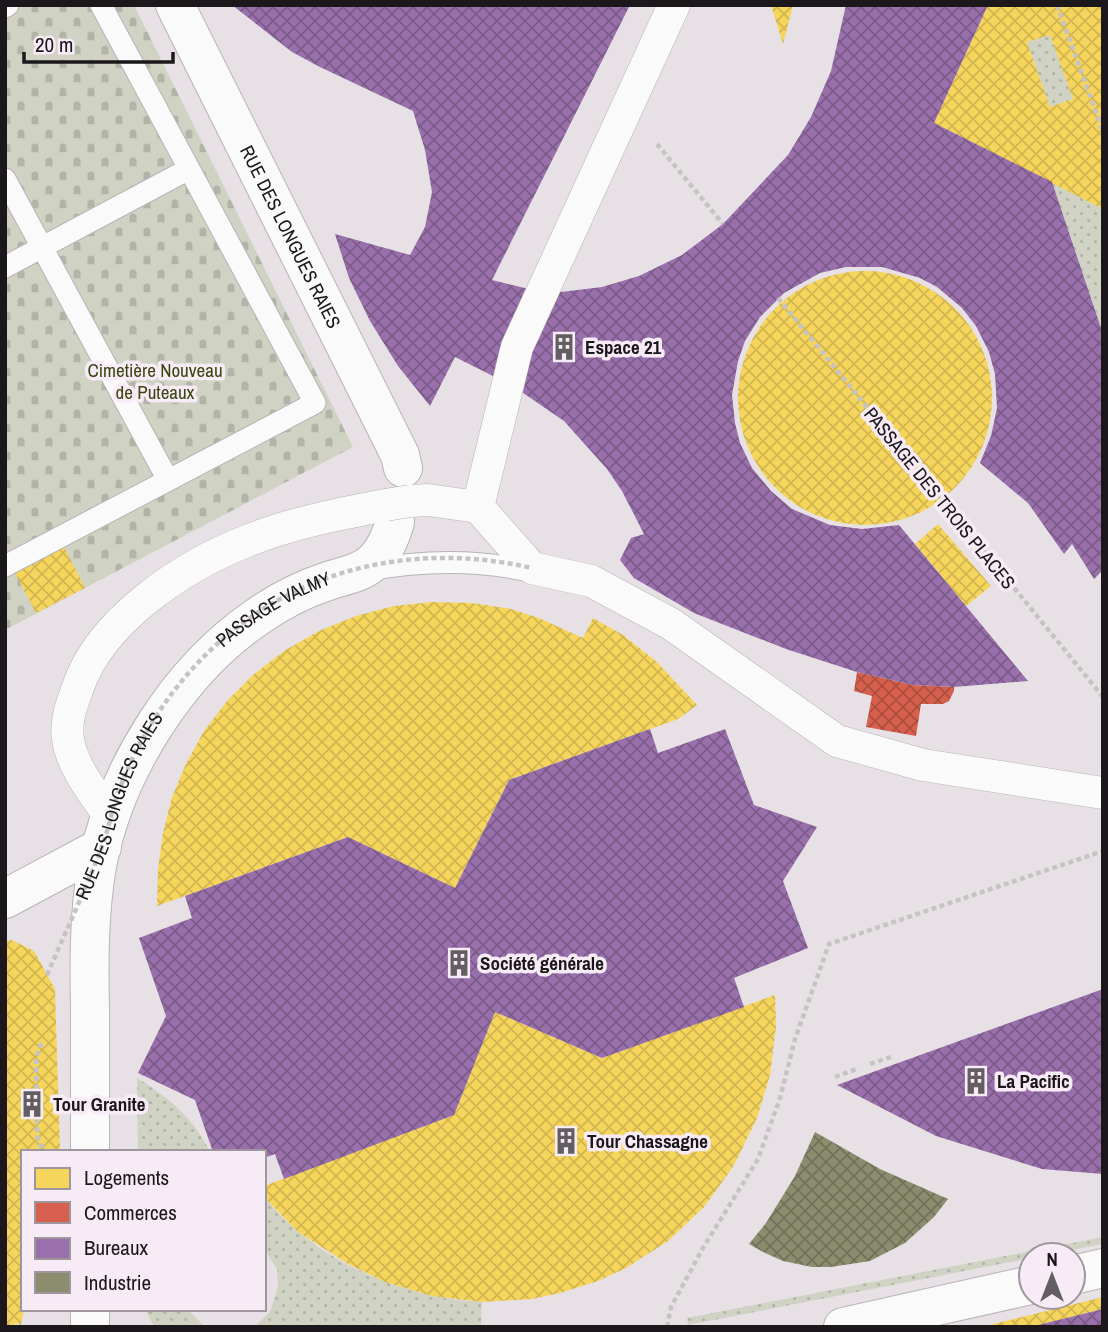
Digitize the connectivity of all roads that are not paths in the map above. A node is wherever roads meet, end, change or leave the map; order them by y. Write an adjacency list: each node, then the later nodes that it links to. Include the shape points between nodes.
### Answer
1 (101, 5): 4 (lane)
2 (175, 5): 9 (street, RUE DES LONGUES RAIES, via 400,456)
3 (674, 5): 10 (street, via 517,347)
4 (189, 169): 6 (lane); 8 (lane, via 315,403)
5 (5, 179): 6 (lane)
6 (42, 247): 7 (lane); 8 (lane)
7 (5, 267)
8 (168, 480): 11 (lane)
9 (399, 499): 10 (street); 12 (street, RUE DES LONGUES RAIES, via 381,553); 15 (street, via 247,541 168,583 114,628 80,680 67,727 68,742)
10 (478, 507): 13 (street)
11 (5, 566)
12 (359, 571): 13 (lane, RUE DES LONGUES RAIES, via 459,563); 15 (street, RUE DES LONGUES RAIES, via 277,604 198,667 160,716 124,784)
13 (535, 571): 14 (street, via 591,581 671,624 837,741 923,765)
14 (1103, 793)
15 (107, 832): 16 (street); 17 (street, RUE DES LONGUES RAIES, via 91,910 89,945)
16 (5, 899)
17 (90, 1150)
18 (1017, 1288): 19 (street)
19 (843, 1327)

